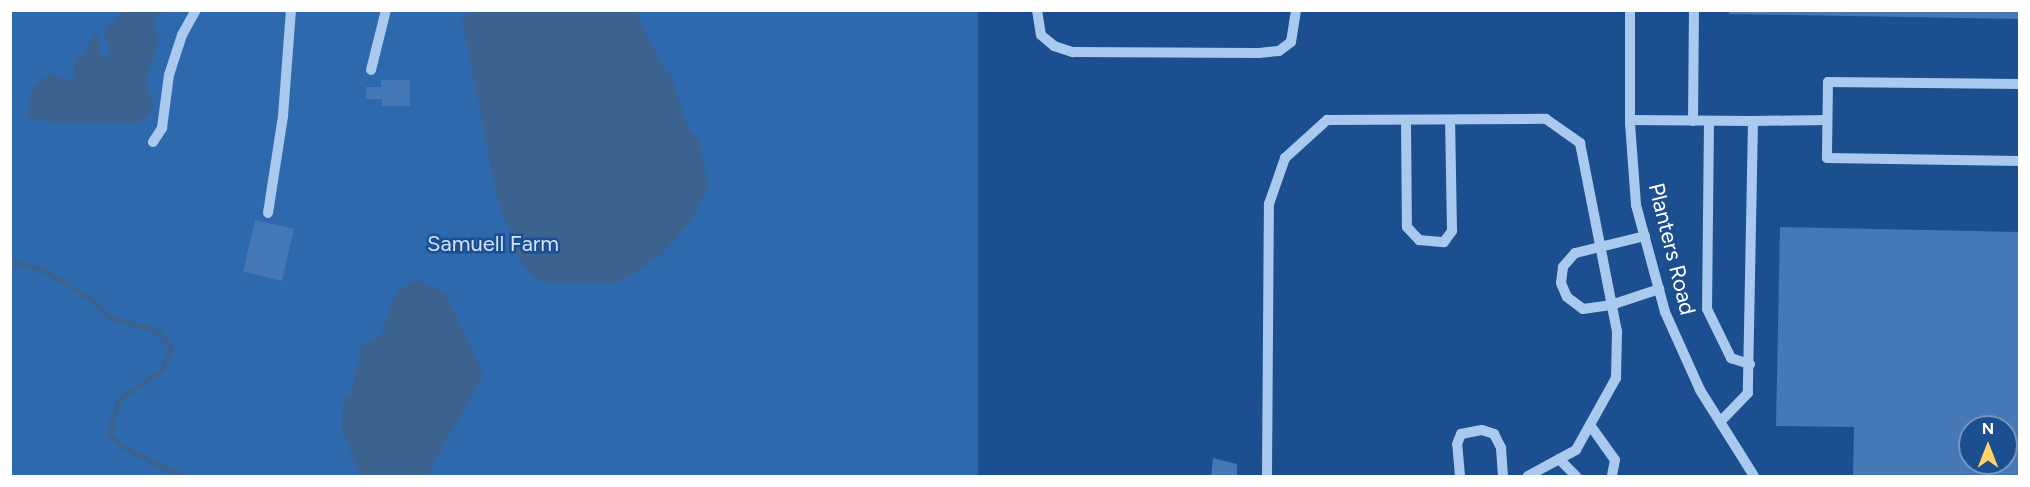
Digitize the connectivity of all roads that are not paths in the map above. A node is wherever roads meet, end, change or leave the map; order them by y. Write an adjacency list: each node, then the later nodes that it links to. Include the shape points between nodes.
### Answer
1 (196, 10): 17 (street, via 182,35 169,75 162,128)
2 (291, 10): 19 (street, via 283,116)
3 (386, 10): 8 (street)
4 (1037, 10): 5 (street, via 1041,35 1053,46 1073,51 1259,53 1279,51 1291,42)
5 (1296, 10)
6 (1630, 10): 12 (street, Planters Road)
7 (1694, 10): 14 (street)
8 (371, 70)
9 (2019, 84): 13 (street, via 1828,82)
10 (1406, 120): 11 (street); 11 (street, via 1407,226 1419,240 1444,242 1452,231); 28 (street, via 1327,120 1285,158 1269,204)
11 (1450, 120): 21 (street, via 1546,119 1580,143)
12 (1630, 120): 14 (street); 20 (street, Planters Road, via 1636,205)
13 (1827, 120): 16 (street); 18 (street, via 1827,158)
14 (1693, 121): 15 (street)
15 (1709, 121): 16 (street); 24 (street, via 1707,309 1731,358)
16 (1753, 122): 24 (street)
17 (153, 141)
18 (2019, 161)
19 (268, 213)
20 (1645, 237): 21 (street); 22 (street, Planters Road)
21 (1599, 249): 23 (street); 23 (street, via 1575,253 1563,267 1561,283 1567,297 1582,309)
22 (1659, 289): 23 (street); 25 (street, Planters Road, via 1700,390)
23 (1611, 305): 26 (street, via 1617,331 1616,378)
24 (1750, 364): 25 (street, via 1748,393)
25 (1720, 422): 34 (street, Planters Road)
26 (1590, 425): 27 (street, via 1576,450); 33 (street, via 1615,460)
27 (1559, 459): 31 (street); 32 (street)
28 (1267, 477)
29 (1460, 477): 30 (street, via 1457,444 1461,434 1482,430 1494,434 1501,448)
30 (1503, 477)
31 (1528, 477)
32 (1576, 477)
33 (1612, 477)
34 (1754, 477)

